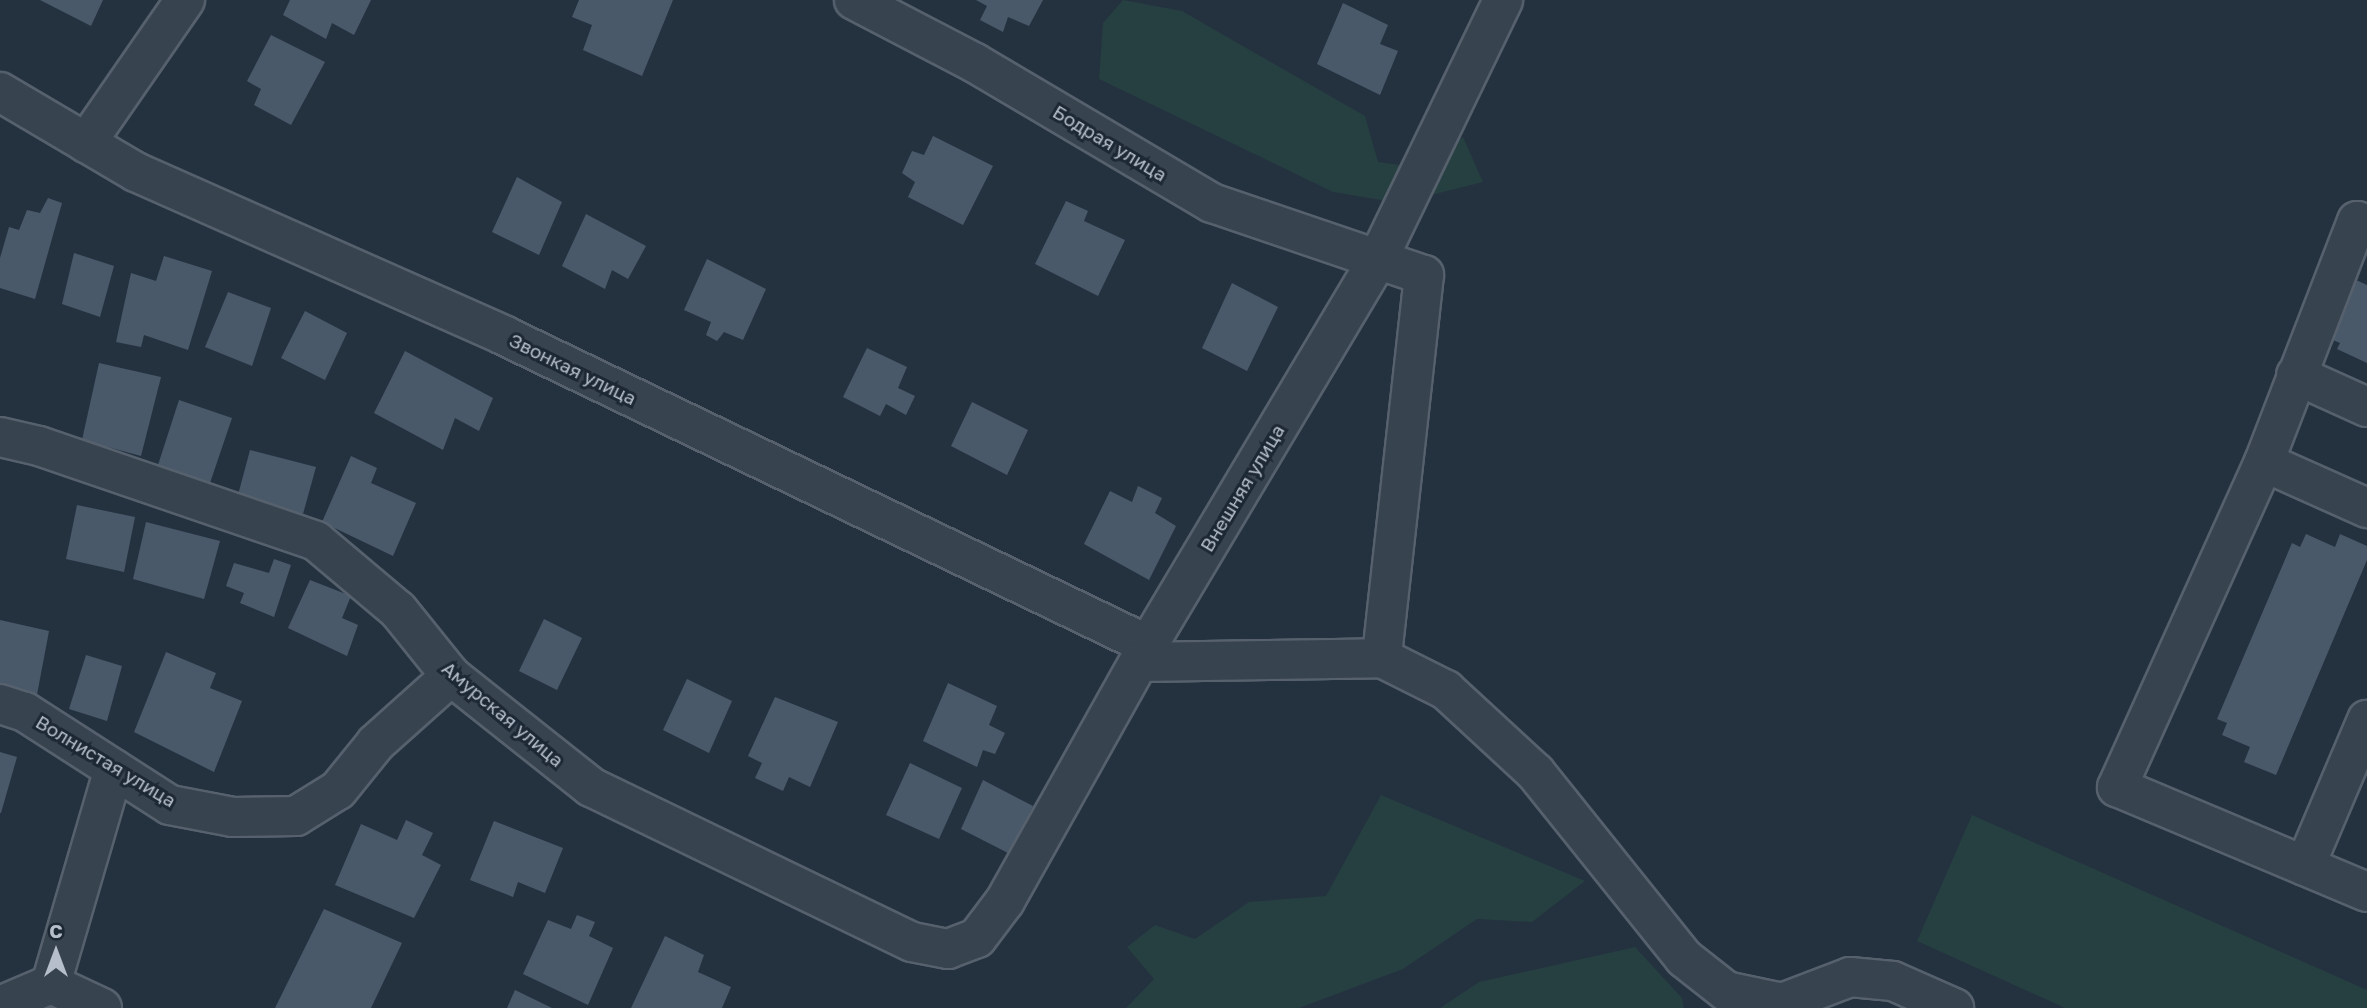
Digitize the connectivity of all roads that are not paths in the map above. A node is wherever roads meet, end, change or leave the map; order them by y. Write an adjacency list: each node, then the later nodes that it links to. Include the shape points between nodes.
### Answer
1 (185, 0): 5 (street)
2 (854, 0): 7 (street, Бодрая улица, via 975,63 1212,203)
3 (1503, 0): 7 (street, Внешняя улица)
4 (0, 92): 5 (street, Звонкая улица)
5 (86, 142): 13 (street, Звонкая улица, via 136,172 503,335)
6 (2367, 226): 8 (street, via 2357,221)
7 (1377, 261): 13 (street, Внешняя улица); 14 (street, Бодрая улица, via 1424,275)
8 (2296, 376): 9 (street); 11 (street)
9 (2367, 407)
10 (0, 437): 15 (street, Амурская улица, via 39,446 316,541 398,610)
11 (2264, 463): 12 (street); 19 (street, via 2116,787)
12 (2367, 508)
13 (1144, 654): 14 (street); 21 (street, Внешняя улица, via 1005,901 977,938)
14 (1382, 657): 23 (street, via 1446,690 1535,772 1684,958 1726,991 1782,1003 1850,977)
15 (451, 676): 18 (street, Волнистая улица, via 376,743 338,790 296,816 233,817 170,805); 21 (street, Амурская улица, via 591,787 912,942)
16 (0, 704): 18 (street, Волнистая улица, via 25,712)
17 (2367, 720): 19 (street)
18 (114, 769): 22 (street)
19 (2305, 866): 20 (street)
20 (2367, 892)
21 (948, 949)
22 (51, 984): 24 (street); 25 (street)
23 (1886, 994): 26 (street)
24 (0, 1006)
25 (102, 1008)
26 (1954, 1008)

